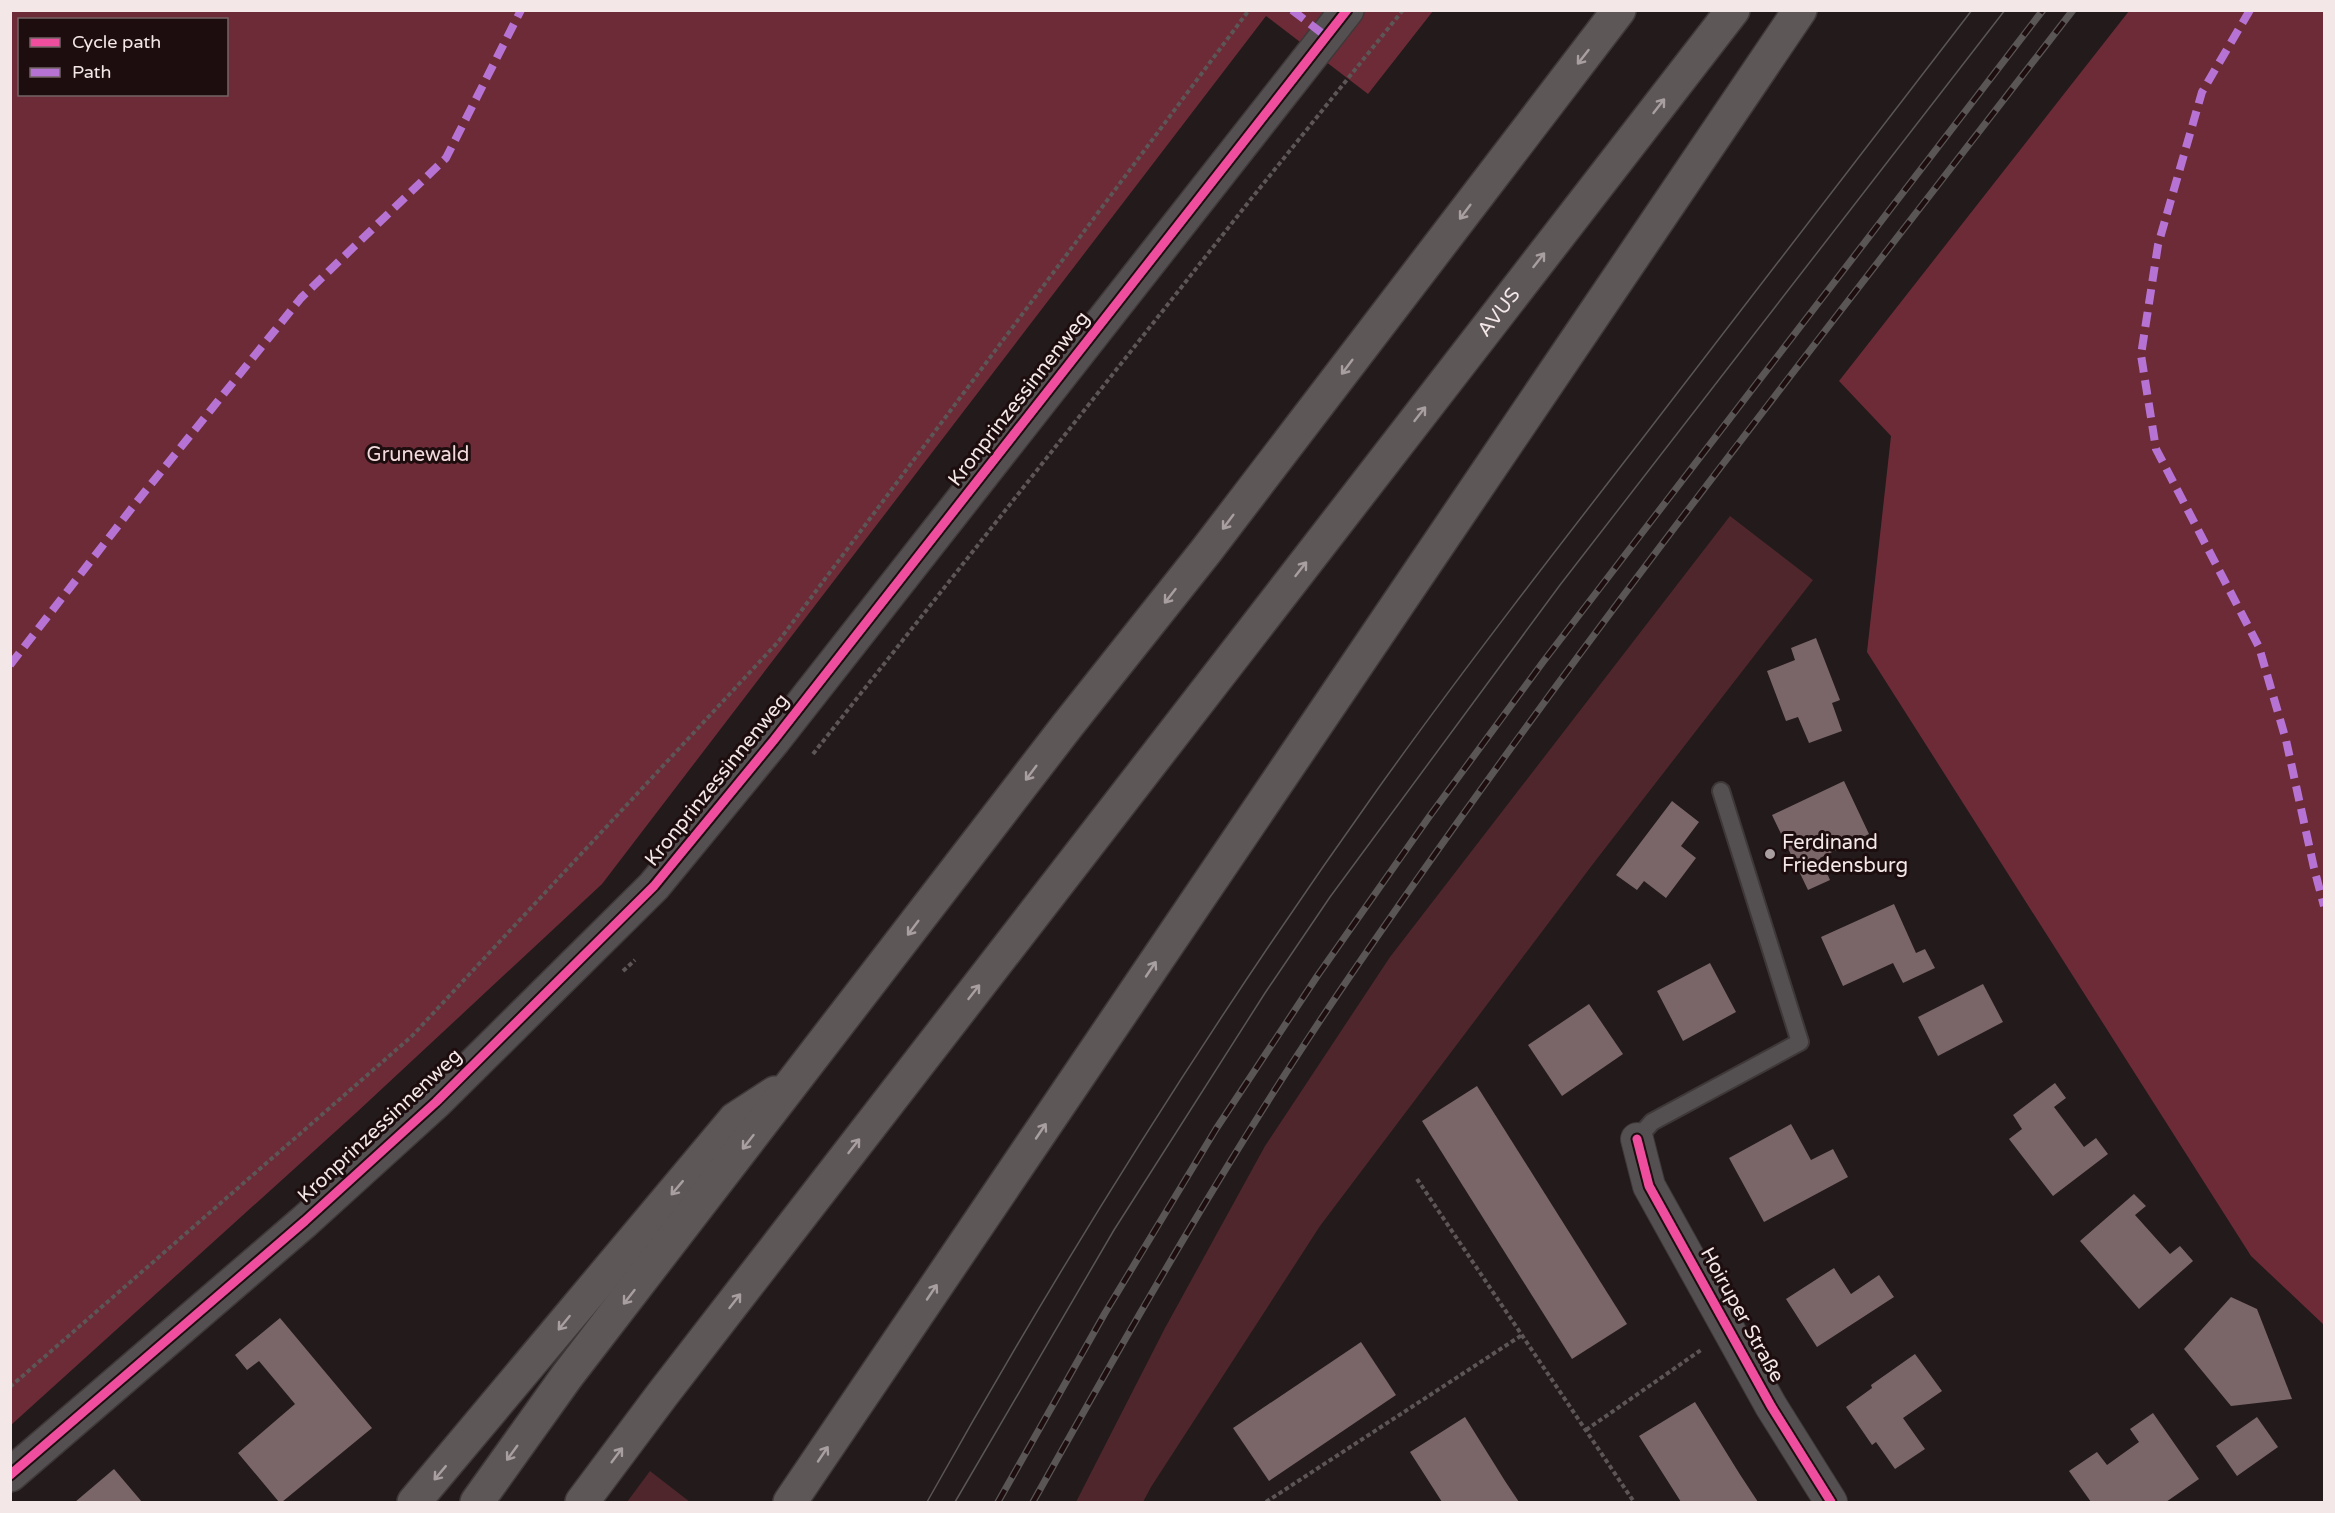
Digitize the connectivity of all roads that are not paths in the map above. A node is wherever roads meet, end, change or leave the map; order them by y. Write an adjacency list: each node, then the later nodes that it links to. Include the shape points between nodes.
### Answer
1 (1347, 10): 8 (street, Kronprinzessinnenweg, via 789,722 654,886 436,1102 305,1221)
2 (1619, 10): 6 (highway, one-way to 6)
3 (1733, 10): 11 (highway, AVUS, one-way to 3)
4 (1800, 10): 12 (highway, one-way to 4)
5 (1721, 791): 7 (lane, Hoiruper Straße, via 1800,1041 1652,1122)
6 (797, 1079): 9 (highway, one-way to 9, via 735,1119); 10 (highway, one-way to 10, via 567,1376)
7 (1637, 1139): 13 (street, Hoiruper Straße, via 1649,1186 1771,1406)
8 (10, 1474)
9 (414, 1503)
10 (477, 1503)
11 (582, 1503)
12 (790, 1503)
13 (1831, 1503)

